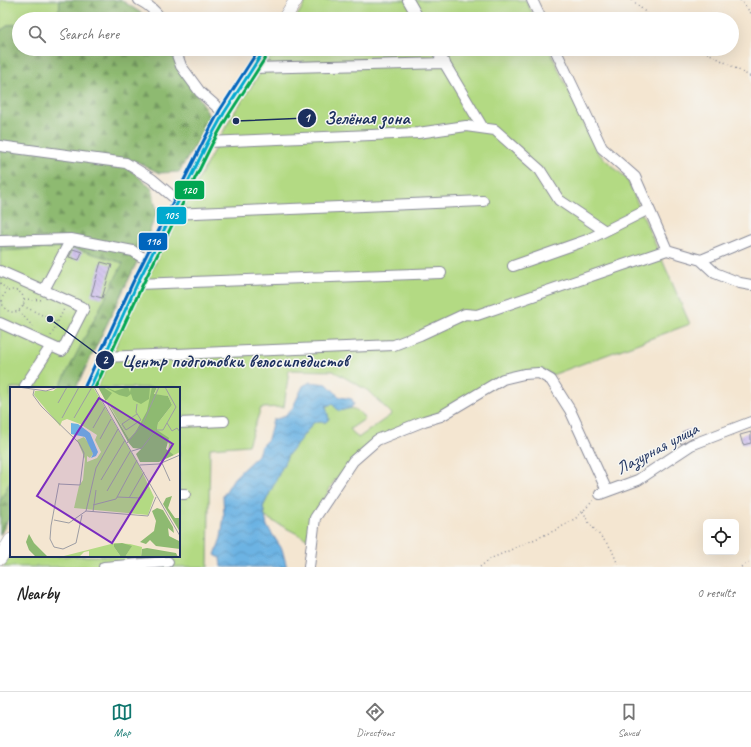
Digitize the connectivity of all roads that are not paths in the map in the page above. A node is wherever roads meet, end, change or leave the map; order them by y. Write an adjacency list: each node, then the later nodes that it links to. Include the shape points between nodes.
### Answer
1 (139, 0): 5 (street)
2 (296, 0): 6 (main road)
3 (408, 0): 7 (street)
4 (532, 0): 8 (street)
5 (156, 12)
6 (288, 12)
7 (415, 12)
8 (538, 12)
9 (177, 56): 15 (street, via 181,66 200,92)
10 (261, 56): 14 (main road)
11 (440, 56): 13 (street)
12 (558, 56): 21 (street, via 602,148 635,177)
13 (445, 64): 14 (street); 16 (street)
14 (253, 68): 15 (main road)
15 (224, 113): 17 (main road)
16 (483, 128): 17 (street, via 466,126 418,133); 23 (street, via 495,130 540,170 558,200)
17 (208, 142): 19 (main road)
18 (0, 146): 19 (street, via 126,163 152,178)
19 (178, 201): 22 (main road)
20 (483, 201): 22 (street)
21 (649, 209): 23 (street); 27 (street)
22 (172, 214): 28 (main road)
23 (605, 231): 30 (street, via 587,240)
24 (71, 239): 26 (street); 28 (street, via 133,251); 35 (street)
25 (751, 239): 29 (street)
26 (0, 241)
27 (667, 250): 29 (street); 38 (street, via 477,315 465,314 394,344)
28 (149, 260): 33 (main road)
29 (701, 260): 34 (street, via 716,273)
30 (512, 266)
31 (0, 271): 35 (street)
32 (441, 273): 33 (street)
33 (137, 284): 38 (main road)
34 (751, 285)
35 (44, 290): 37 (street, via 84,308 62,351)
36 (0, 323): 37 (street)
37 (50, 342): 39 (street)
38 (104, 357): 40 (main road)
39 (25, 386)
40 (90, 387)
41 (224, 421): 43 (street)
42 (751, 422): 48 (street, Лазурная улица, via 691,445 638,480 603,492 570,410 551,380 539,373 504,379 441,416 377,440 353,461 315,518)
43 (180, 423)
44 (10, 542): 45 (main road)
45 (0, 558)
46 (168, 562): 47 (street)
47 (104, 567)
48 (309, 567)

